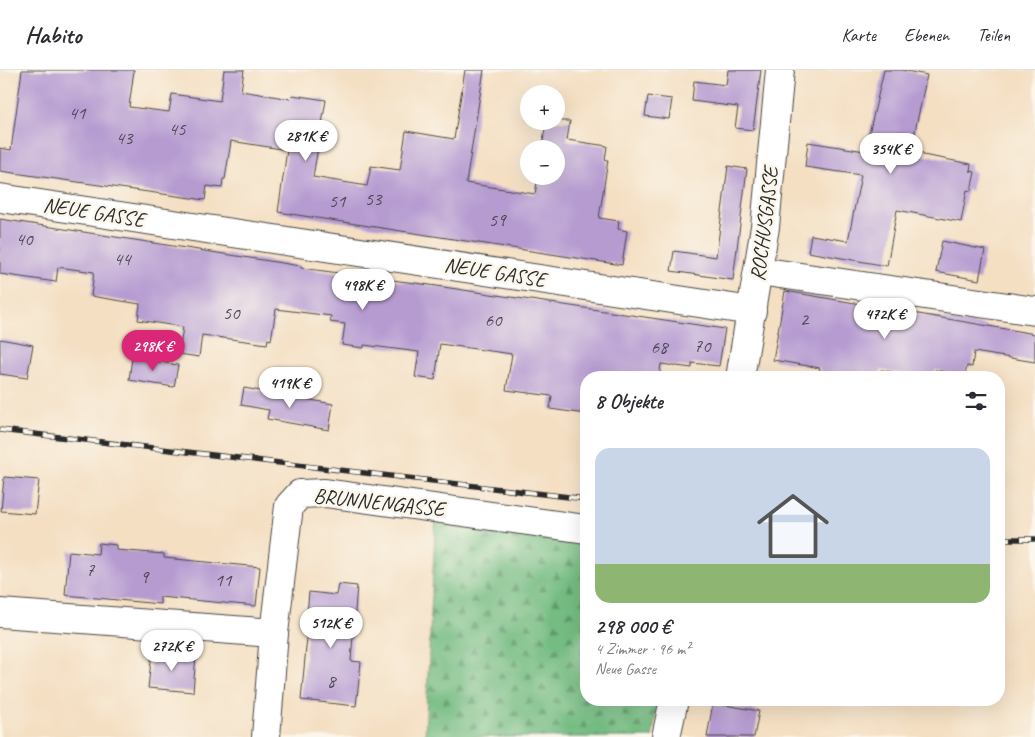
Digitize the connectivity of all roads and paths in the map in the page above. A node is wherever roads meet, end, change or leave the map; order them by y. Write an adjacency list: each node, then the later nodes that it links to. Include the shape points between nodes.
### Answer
1 (780, 70): 3 (street, ROCHUSGASSE)
2 (0, 198): 4 (street, NEUE GASSE)
3 (759, 271): 4 (street, ROCHUSGASSE); 5 (street)
4 (752, 311): 6 (street, ROCHUSGASSE)
5 (1035, 311)
6 (741, 371)
7 (580, 528): 9 (street, BRUNNENGASSE, via 325,493 300,494 289,506)
8 (0, 613): 9 (street)
9 (274, 633): 11 (street, BRUNNENGASSE)
10 (673, 706): 12 (street)
11 (266, 737)
12 (666, 737)

